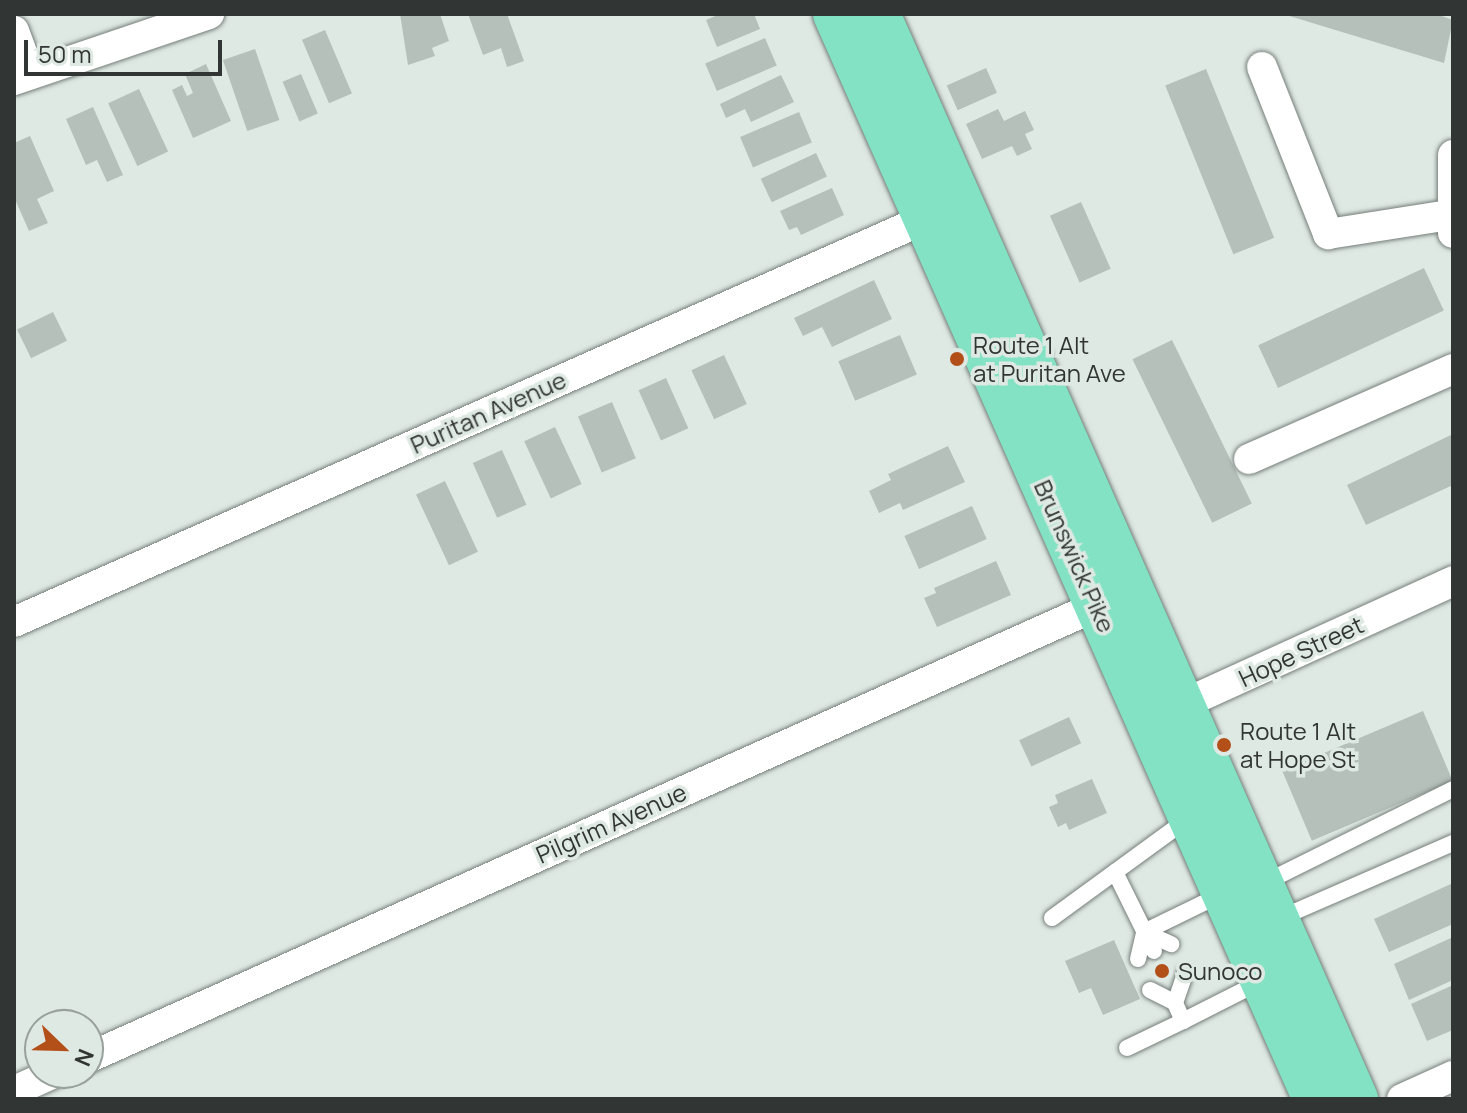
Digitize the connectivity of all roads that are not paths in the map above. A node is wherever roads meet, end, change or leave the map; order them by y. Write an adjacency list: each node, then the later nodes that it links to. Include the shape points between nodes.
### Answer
1 (209, 14): 5 (street)
2 (848, 15): 7 (main road, Brunswick Pike)
3 (14, 31): 5 (street)
4 (1262, 67): 8 (street, via 1328,234)
5 (22, 77)
6 (1453, 155): 8 (street)
7 (944, 211): 12 (main road, Brunswick Pike); 13 (street, Puritan Avenue)
8 (1451, 225)
9 (1453, 369): 10 (street)
10 (1249, 459)
11 (1452, 585): 14 (street, Hope Street)
12 (1115, 597): 14 (main road, Brunswick Pike); 32 (street, Pilgrim Avenue)
13 (14, 622)
14 (1166, 712): 16 (main road, Brunswick Pike); 19 (main road, Brunswick Pike)
15 (1453, 789): 19 (lane)
16 (1190, 818): 18 (lane); 19 (main road, Brunswick Pike)
17 (1453, 843): 19 (lane)
18 (1115, 872): 20 (lane); 21 (lane)
19 (1255, 899): 21 (lane); 26 (main road, Brunswick Pike); 35 (main road, Brunswick Pike)
20 (1052, 918)
21 (1144, 932): 22 (lane); 23 (lane); 24 (lane)
22 (1171, 944)
23 (1154, 951)
24 (1138, 959)
25 (1185, 974): 29 (lane)
26 (1263, 981): 30 (lane); 34 (main road, Brunswick Pike)
27 (1168, 982): 29 (lane)
28 (1150, 990): 29 (lane)
29 (1175, 1003): 30 (lane)
30 (1183, 1021): 31 (lane)
31 (1127, 1048)
32 (104, 1051)
33 (1453, 1076): 36 (street)
34 (1315, 1099)
35 (1356, 1099)
36 (1402, 1099)

